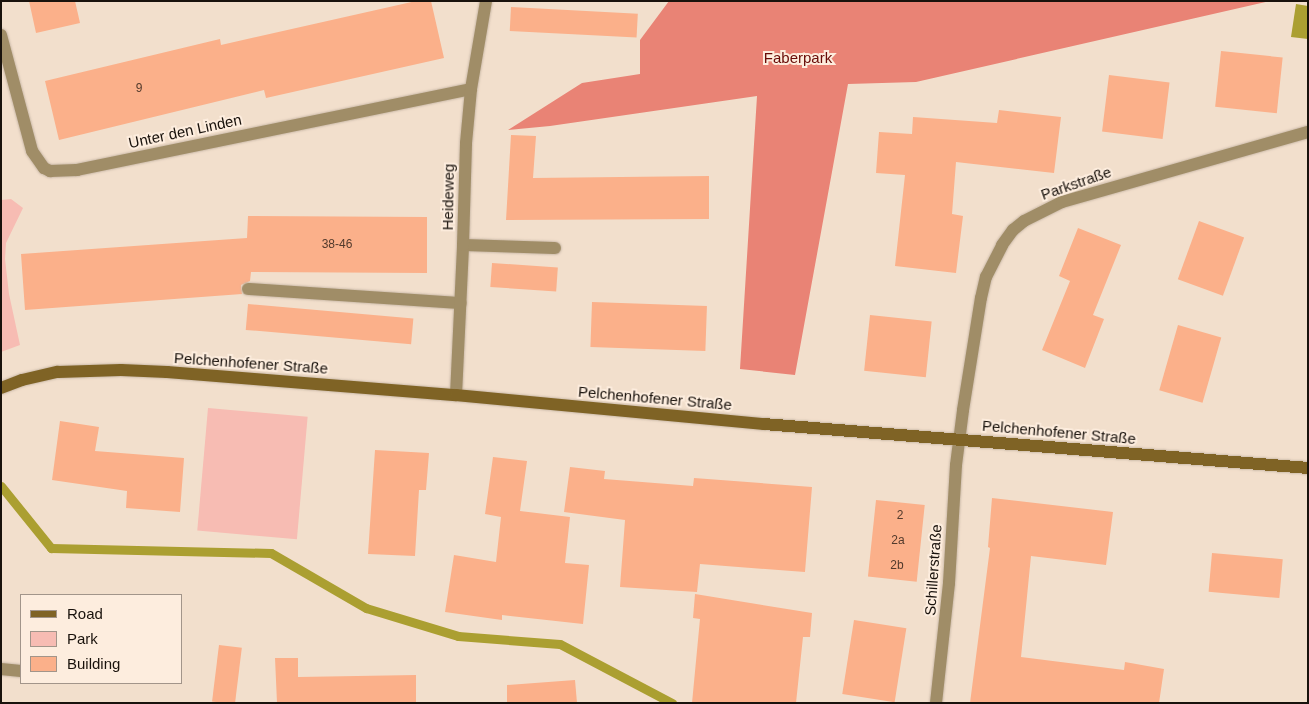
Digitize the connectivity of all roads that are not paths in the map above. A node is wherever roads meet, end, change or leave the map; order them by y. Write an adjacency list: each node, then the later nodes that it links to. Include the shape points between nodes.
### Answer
1 (486, 1): 3 (street, Heideweg)
2 (1, 35): 3 (street, Unter den Linden, via 32,151 44,168 60,172)
3 (471, 89): 5 (street, Heideweg, via 466,144)
4 (1308, 132): 11 (street, Parkstraße, via 1084,195 1042,212 1013,230 986,278)
5 (464, 245): 6 (street); 8 (street, Heideweg)
6 (555, 248)
7 (248, 289): 8 (street)
8 (461, 303): 10 (street, Heideweg)
9 (1, 388): 10 (main road, Pelchenhofener Straße, via 58,372 121,370)
10 (456, 395): 11 (main road, Pelchenhofener Straße)
11 (958, 439): 12 (main road, Pelchenhofener Straße); 15 (street, Schillerstraße, via 949,583)
12 (1308, 468)
13 (1, 669): 14 (street)
14 (20, 671)
15 (936, 703)

